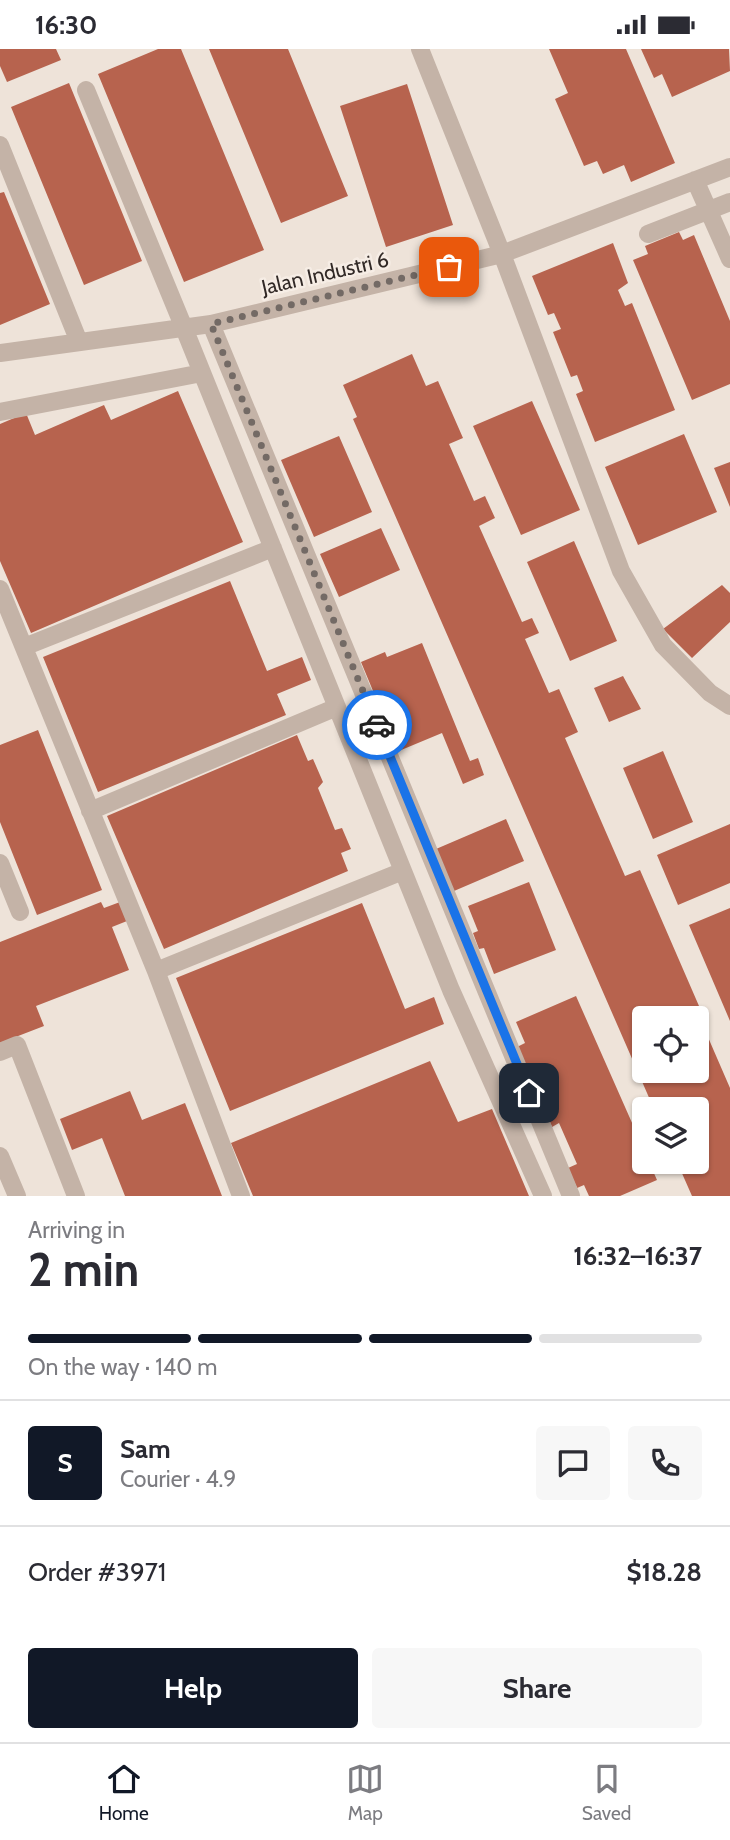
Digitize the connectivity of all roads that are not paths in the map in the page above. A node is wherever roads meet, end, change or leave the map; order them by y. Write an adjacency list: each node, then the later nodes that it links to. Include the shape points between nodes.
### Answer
1 (420, 49): 9 (street)
2 (86, 90): 12 (street)
3 (0, 145): 13 (street)
4 (730, 167): 5 (street, Jalan Industri 6)
5 (695, 180): 7 (street); 9 (street, Jalan Industri 6)
6 (730, 202): 7 (street)
7 (709, 210): 8 (street); 10 (street)
8 (648, 234)
9 (502, 254): 11 (street, Jalan Industri 6); 20 (street, via 621,571 663,645 710,693)
10 (730, 259)
11 (211, 324): 12 (street, Jalan Industri 6); 33 (street)
12 (184, 328): 13 (street, Jalan Industri 6); 15 (street)
13 (79, 342): 14 (street, Jalan Industri 6)
14 (0, 353)
15 (202, 373): 16 (street); 17 (street)
16 (0, 412)
17 (273, 548): 19 (street); 21 (street)
18 (0, 589): 19 (street)
19 (24, 647): 22 (street)
20 (730, 706)
21 (337, 707): 22 (street); 24 (street)
22 (90, 811): 26 (street)
23 (0, 863): 25 (street)
24 (403, 871): 26 (street); 32 (street)
25 (20, 912)
26 (156, 971): 31 (street)
27 (0, 1052): 30 (street, via 17,1045)
28 (0, 1156): 29 (street)
29 (17, 1196)
30 (76, 1196)
31 (240, 1196)
32 (543, 1196)
33 (571, 1196)

